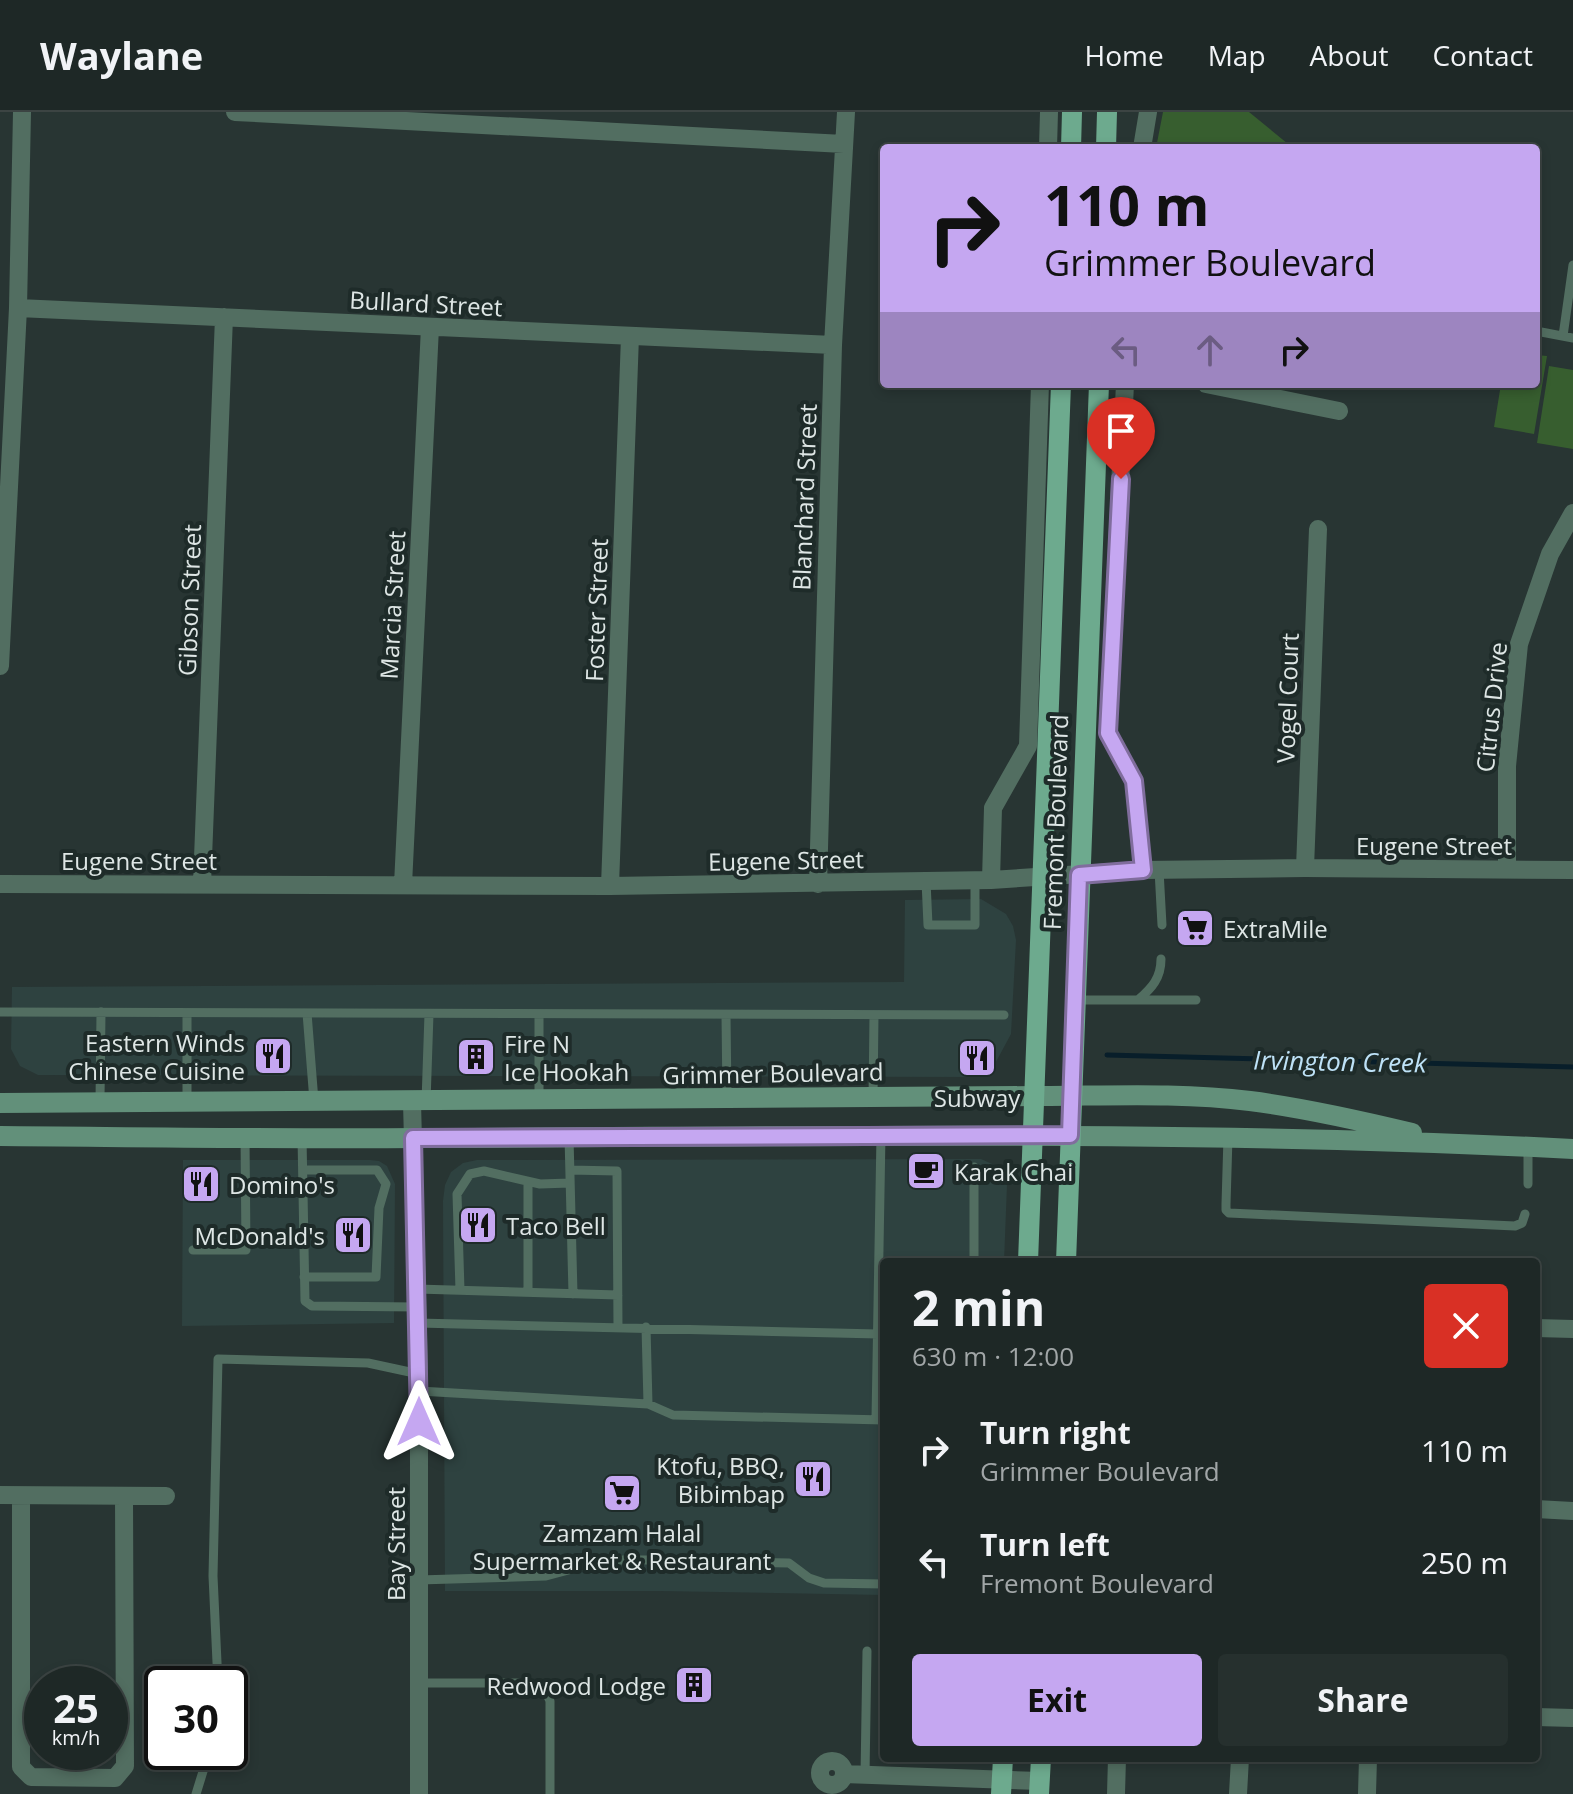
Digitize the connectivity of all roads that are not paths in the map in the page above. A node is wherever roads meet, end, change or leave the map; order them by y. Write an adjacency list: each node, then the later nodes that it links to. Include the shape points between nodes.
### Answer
1 (22, 112): 14 (street)
2 (235, 112): 8 (street)
3 (846, 112): 8 (street, Blanchard Street)
4 (1049, 112): 9 (street)
5 (1072, 112): 10 (main road)
6 (1107, 112): 11 (main road)
7 (1148, 112): 12 (street)
8 (844, 144): 20 (street, Blanchard Street)
9 (1048, 144)
10 (1071, 144)
11 (1106, 144)
12 (1143, 144)
13 (1573, 265): 19 (lane)
14 (18, 308): 15 (street, Bullard Street); 27 (street)
15 (224, 317): 16 (street, Bullard Street); 40 (street, Gibson Street)
16 (430, 327): 18 (street, Bullard Street); 42 (street, Marcia Street)
17 (1540, 332): 19 (lane)
18 (630, 336): 20 (street, Bullard Street); 43 (street, Foster Street)
19 (1568, 337)
20 (833, 345): 41 (street, Blanchard Street)
21 (1040, 388): 37 (street, Fremont Boulevard, via 1028,746 993,808)
22 (1061, 388): 36 (main road, Fremont Boulevard)
23 (1099, 388): 35 (main road, Fremont Boulevard)
24 (1125, 388): 33 (street, Fremont Boulevard, via 1108,733 1134,781)
25 (1226, 388): 26 (street)
26 (1339, 411)
27 (4, 485): 30 (street)
28 (1573, 513): 32 (street, Citrus Drive, via 1550,554 1519,644 1507,766)
29 (1318, 529): 31 (street, Vogel Court)
30 (0, 666)
31 (1305, 868): 32 (street, Eugene Street); 33 (street, Eugene Street)
32 (1507, 869): 34 (street, Eugene Street)
33 (1151, 870): 35 (street, Eugene Street); 44 (lane)
34 (1573, 870)
35 (1079, 875): 36 (street, Eugene Street); 46 (main road, Fremont Boulevard)
36 (1042, 876): 37 (street, Eugene Street); 58 (main road, Fremont Boulevard)
37 (983, 880): 38 (street, Eugene Street); 38 (lane, via 975,925 928,925)
38 (926, 881): 41 (street, Eugene Street)
39 (0, 884): 40 (street, Eugene Street)
40 (202, 884): 42 (street, Eugene Street)
41 (818, 884): 43 (street, Eugene Street)
42 (403, 885): 43 (street, Eugene Street)
43 (610, 886)
44 (1162, 925)
45 (1161, 959): 47 (lane, via 1156,982)
46 (1075, 1000): 47 (lane); 59 (main road, Fremont Boulevard)
47 (1138, 1000): 48 (lane)
48 (1196, 1000)
49 (0, 1012): 50 (lane)
50 (101, 1012): 51 (lane); 64 (lane)
51 (187, 1013): 52 (lane); 65 (lane)
52 (307, 1013): 53 (lane); 62 (lane)
53 (429, 1014): 54 (lane); 66 (lane)
54 (539, 1014): 55 (lane); 63 (lane)
55 (726, 1015): 56 (lane); 61 (lane)
56 (874, 1015): 57 (lane); 60 (lane)
57 (1004, 1015)
58 (1035, 1096): 59 (main road, Grimmer Boulevard); 60 (main road, Grimmer Boulevard); 68 (main road, Fremont Boulevard)
59 (1072, 1096): 70 (main road, Fremont Boulevard); 77 (main road, Grimmer Boulevard, via 1247,1101 1326,1112)
60 (873, 1098): 61 (main road, Grimmer Boulevard)
61 (727, 1099): 63 (main road, Grimmer Boulevard)
62 (314, 1101): 65 (main road, Grimmer Boulevard); 66 (main road, Grimmer Boulevard)
63 (539, 1101): 66 (main road, Grimmer Boulevard)
64 (100, 1102): 65 (main road, Grimmer Boulevard); 67 (main road, Grimmer Boulevard)
65 (187, 1102)
66 (419, 1102): 76 (street, Bay Street)
67 (0, 1103)
68 (1033, 1134): 69 (main road, Grimmer Boulevard); 70 (main road, Grimmer Boulevard); 89 (main road, Fremont Boulevard)
69 (881, 1135): 74 (main road, Grimmer Boulevard); 101 (lane)
70 (1070, 1135): 75 (main road, Grimmer Boulevard); 90 (main road, Fremont Boulevard)
71 (0, 1136): 72 (main road, Grimmer Boulevard)
72 (245, 1137): 73 (main road, Grimmer Boulevard); 87 (lane, via 246,1250)
73 (302, 1137): 76 (main road, Grimmer Boulevard); 81 (lane)
74 (569, 1137): 76 (main road, Grimmer Boulevard); 82 (lane)
75 (1228, 1137): 77 (main road, Grimmer Boulevard); 86 (lane, via 1229,1213 1515,1226)
76 (413, 1138): 96 (street, Bay Street)
77 (1446, 1142): 78 (main road, Grimmer Boulevard)
78 (1528, 1147): 79 (main road, Grimmer Boulevard); 85 (lane)
79 (1573, 1149)
80 (974, 1167): 88 (lane)
81 (303, 1170): 91 (lane); 91 (lane, via 377,1170 386,1184 379,1208 376,1277)
82 (570, 1170): 84 (lane); 95 (lane, via 617,1171)
83 (528, 1182): 84 (lane); 92 (lane, via 484,1171 470,1174 462,1183 457,1194); 93 (lane)
84 (570, 1183): 94 (lane)
85 (1528, 1184)
86 (1525, 1214)
87 (193, 1250)
88 (974, 1258)
89 (1028, 1258)
90 (1066, 1258)
91 (304, 1277): 96 (lane, via 305,1301 312,1306)
92 (460, 1290): 93 (lane); 96 (lane)
93 (528, 1292): 94 (lane)
94 (573, 1294): 95 (lane)
95 (618, 1295): 97 (lane)
96 (417, 1306): 97 (lane); 103 (street, Bay Street)
97 (618, 1327): 98 (lane)
98 (646, 1327): 101 (lane); 104 (lane)
99 (1540, 1328): 100 (street)
100 (1573, 1329)
101 (878, 1334): 102 (lane)
102 (880, 1353)
103 (419, 1382): 104 (lane); 112 (street, Bay Street); 115 (lane, via 368,1363 218,1359 213,1576)
104 (648, 1404): 105 (lane, via 673,1415)
105 (880, 1420)
106 (0, 1495): 107 (street)
107 (21, 1496): 108 (street); 108 (street, via 21,1767 31,1777 115,1778 125,1766)
108 (124, 1496): 109 (street)
109 (166, 1496)
110 (1540, 1509): 111 (street)
111 (1573, 1511)
112 (419, 1580): 113 (lane, via 546,1576 619,1560 789,1563 824,1583); 116 (street, Bay Street)
113 (880, 1584)
114 (867, 1651): 126 (lane)
115 (217, 1666)
116 (419, 1683): 130 (street, Bay Street); 131 (lane, via 532,1683 545,1690 550,1701)
117 (1540, 1717): 118 (street)
118 (1573, 1718)
119 (1003, 1762): 127 (main road)
120 (1041, 1762): 128 (main road)
121 (1117, 1762): 132 (street)
122 (1240, 1762): 133 (street)
123 (1368, 1762): 134 (street)
124 (203, 1770): 129 (lane)
125 (844, 1774): 126 (street)
126 (865, 1775): 127 (street)
127 (1002, 1786): 128 (street)
128 (1040, 1787)
129 (196, 1794)
130 (419, 1794)
131 (550, 1794)
132 (1116, 1794)
133 (1238, 1794)
134 (1367, 1794)

